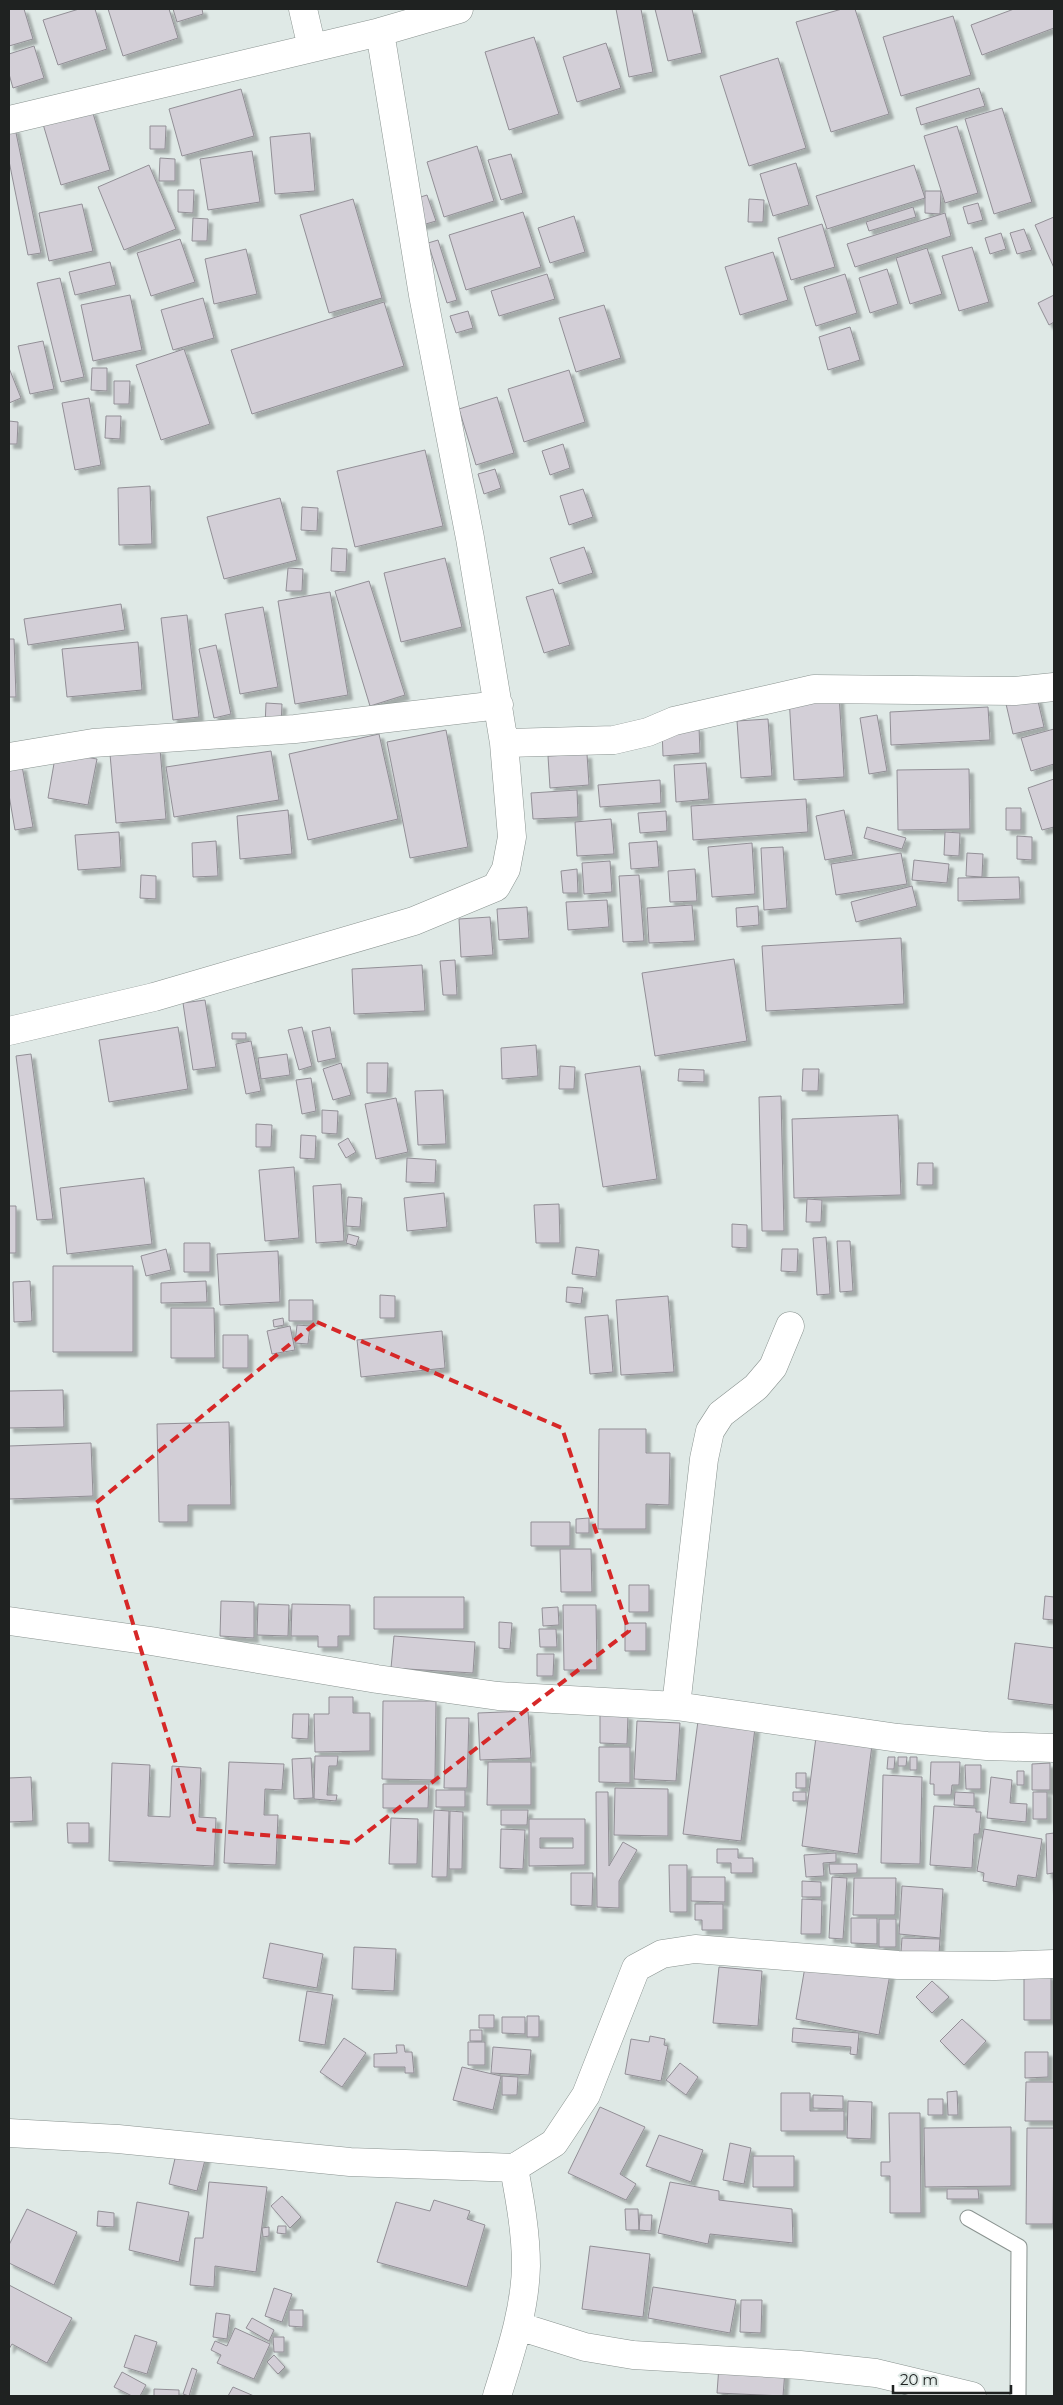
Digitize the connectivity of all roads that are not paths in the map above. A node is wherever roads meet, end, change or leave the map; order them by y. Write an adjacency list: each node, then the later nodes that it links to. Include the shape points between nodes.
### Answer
1 (304, 9): 4 (street)
2 (460, 9): 3 (street)
3 (380, 32): 4 (street); 7 (street, via 423,295 470,538)
4 (312, 48): 5 (street)
5 (9, 120)
6 (1054, 687): 8 (street, via 1015,691 814,689 674,721 648,732 614,740)
7 (498, 705): 8 (street); 9 (street, via 295,729 93,744)
8 (504, 743): 10 (street, via 512,837 506,869 496,887 404,923 154,997)
9 (9, 756)
10 (9, 1031)
11 (790, 1326): 13 (street, via 773,1367 756,1387 721,1414 710,1431 704,1459)
12 (9, 1621): 13 (street, via 498,1696)
13 (676, 1706): 14 (street, via 898,1738)
14 (1054, 1748)
15 (1054, 1964): 17 (street, via 898,1965 695,1949 662,1954 636,1968 586,2095 554,2143)
16 (9, 2133): 17 (street, via 118,2139 350,2162)
17 (514, 2168): 19 (street, via 523,2219 526,2267)
18 (968, 2218): 22 (lane, via 1019,2247)
19 (518, 2326): 20 (street); 21 (street, via 585,2347 633,2355 800,2364 876,2373)
20 (497, 2396)
21 (972, 2396)
22 (1018, 2396)

